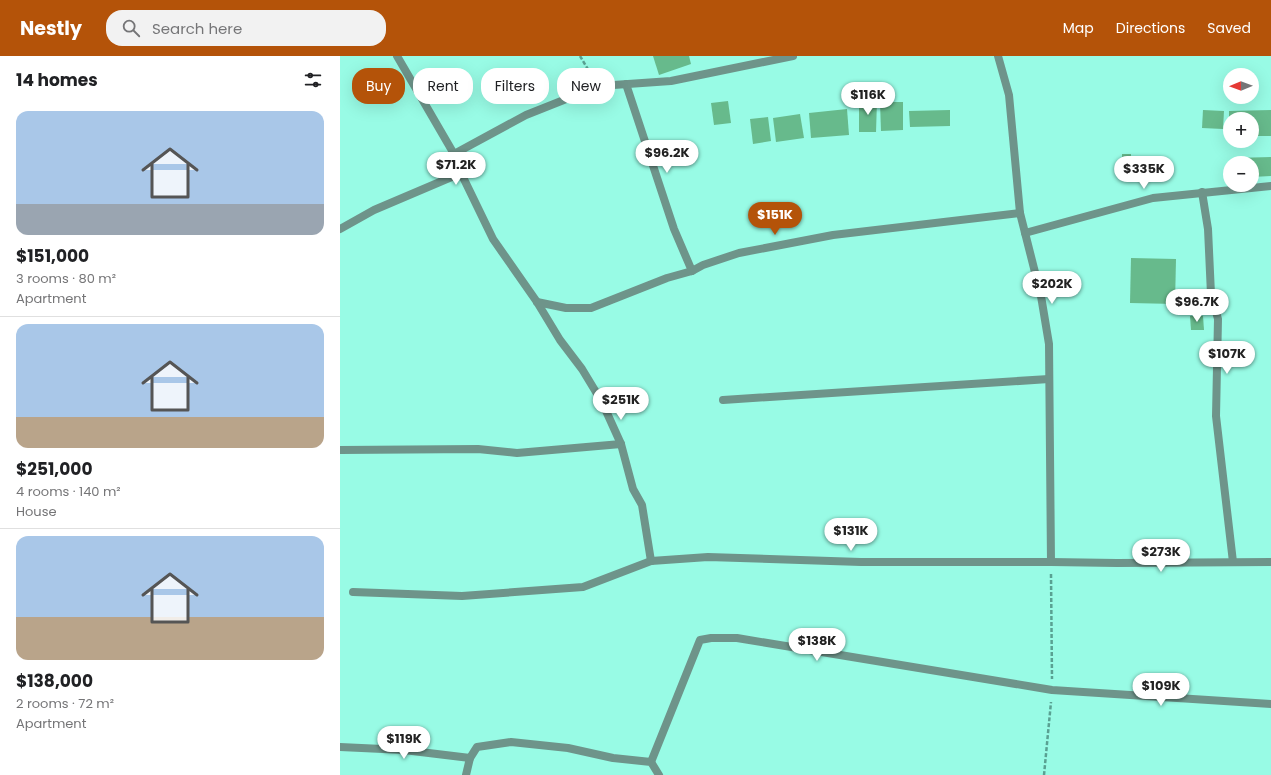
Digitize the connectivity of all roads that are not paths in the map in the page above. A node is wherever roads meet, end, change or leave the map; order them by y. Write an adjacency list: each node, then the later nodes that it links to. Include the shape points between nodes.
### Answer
1 (398, 56): 5 (street)
2 (793, 56): 4 (street, via 671,81)
3 (998, 56): 9 (street, via 1009,95)
4 (626, 84): 5 (street, via 599,86 526,115); 12 (street, via 674,229)
5 (454, 154): 6 (street)
6 (460, 173): 10 (street, via 374,210); 13 (street, via 493,239)
7 (1271, 186): 8 (street)
8 (1202, 192): 11 (street, via 1153,198); 20 (street, via 1208,229 1211,294 1218,319 1216,416)
9 (1020, 213): 11 (street); 12 (street, via 833,234 739,254)
10 (340, 229)
11 (1025, 232): 14 (street, via 1041,296 1049,344)
12 (692, 271): 13 (street, via 667,278 591,308 566,308)
13 (537, 302): 16 (street, via 602,402)
14 (1049, 379): 15 (street); 19 (street)
15 (723, 400)
16 (621, 444): 17 (street, via 517,453 478,449); 18 (street, via 633,489 642,505)
17 (340, 450)
18 (651, 562): 19 (street, via 708,557 861,562); 22 (street, via 583,587 462,596)
19 (1052, 562): 20 (street)
20 (1232, 562): 21 (street)
21 (1271, 562)
22 (353, 592)
23 (1271, 704): 26 (street, via 1052,690 737,638 711,638 700,640)
24 (340, 747): 25 (street, via 404,750)
25 (470, 758): 26 (street, via 477,747 511,742 568,748 613,758); 27 (street)
26 (651, 762): 28 (street)
27 (466, 775)
28 (659, 775)

